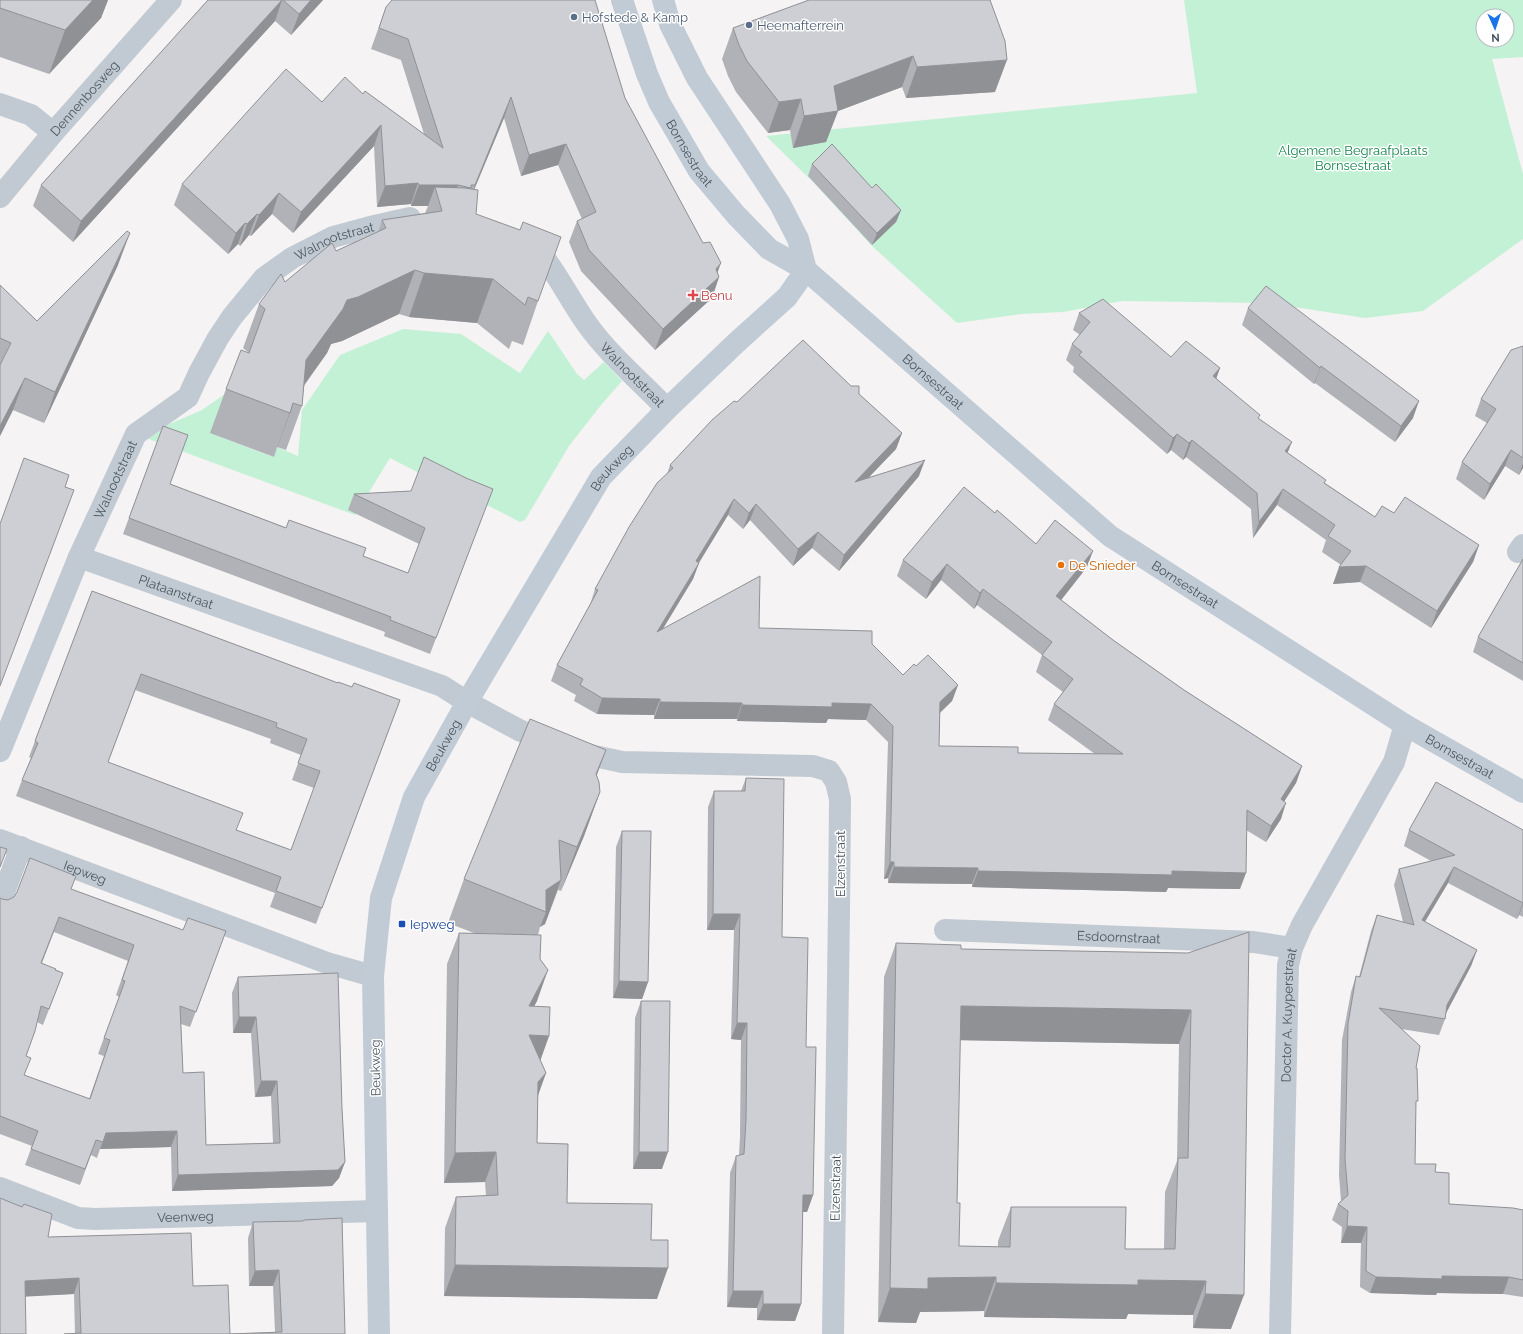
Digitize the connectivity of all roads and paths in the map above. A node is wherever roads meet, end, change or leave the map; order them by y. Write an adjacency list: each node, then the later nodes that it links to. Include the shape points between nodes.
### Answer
1 (171, 0): 5 (street, Dennenbosweg)
2 (622, 0): 9 (main road, Bornsestraat, via 659,102 699,171 769,249)
3 (663, 0): 9 (main road, via 670,24 697,78 780,204 798,239)
4 (0, 104): 5 (street, via 31,115)
5 (53, 133): 6 (street, Dennenbosweg)
6 (0, 198)
7 (429, 219): 11 (street, Walnootstraat, via 407,218 333,237 292,258 264,278 218,338 188,397 136,434)
8 (516, 235): 10 (street, Walnootstraat, via 530,240 545,257 587,324)
9 (806, 270): 10 (main road, Beukweg, via 786,297); 13 (main road, Bornsestraat, via 1110,536)
10 (667, 409): 12 (main road, Beukweg, via 601,478)
11 (79, 557): 12 (street, Plataanstraat, via 442,686); 14 (street)
12 (468, 702): 21 (main road, Beukweg, via 414,797 381,898); 25 (street, Elzenstraat, via 519,730 562,748 622,762 813,766 829,771 836,782 840,799 840,902)
13 (1405, 724): 15 (main road, Bornsestraat); 20 (street, Doctor A. Kuyperstraat, via 1394,762 1302,925)
14 (0, 751)
15 (1523, 792)
16 (0, 840): 17 (street, Iepweg)
17 (21, 847): 18 (street); 21 (street, Iepweg, via 327,963)
18 (0, 903)
19 (945, 930): 20 (street, Esdoornstraat, via 1254,942)
20 (1292, 948): 26 (street, Doctor A. Kuyperstraat, via 1288,965)
21 (373, 976): 23 (main road, Beukweg)
22 (0, 1188): 23 (street, Veenweg, via 78,1218)
23 (377, 1211): 24 (main road, Beukweg)
24 (379, 1334)
25 (832, 1334)
26 (1280, 1334)

